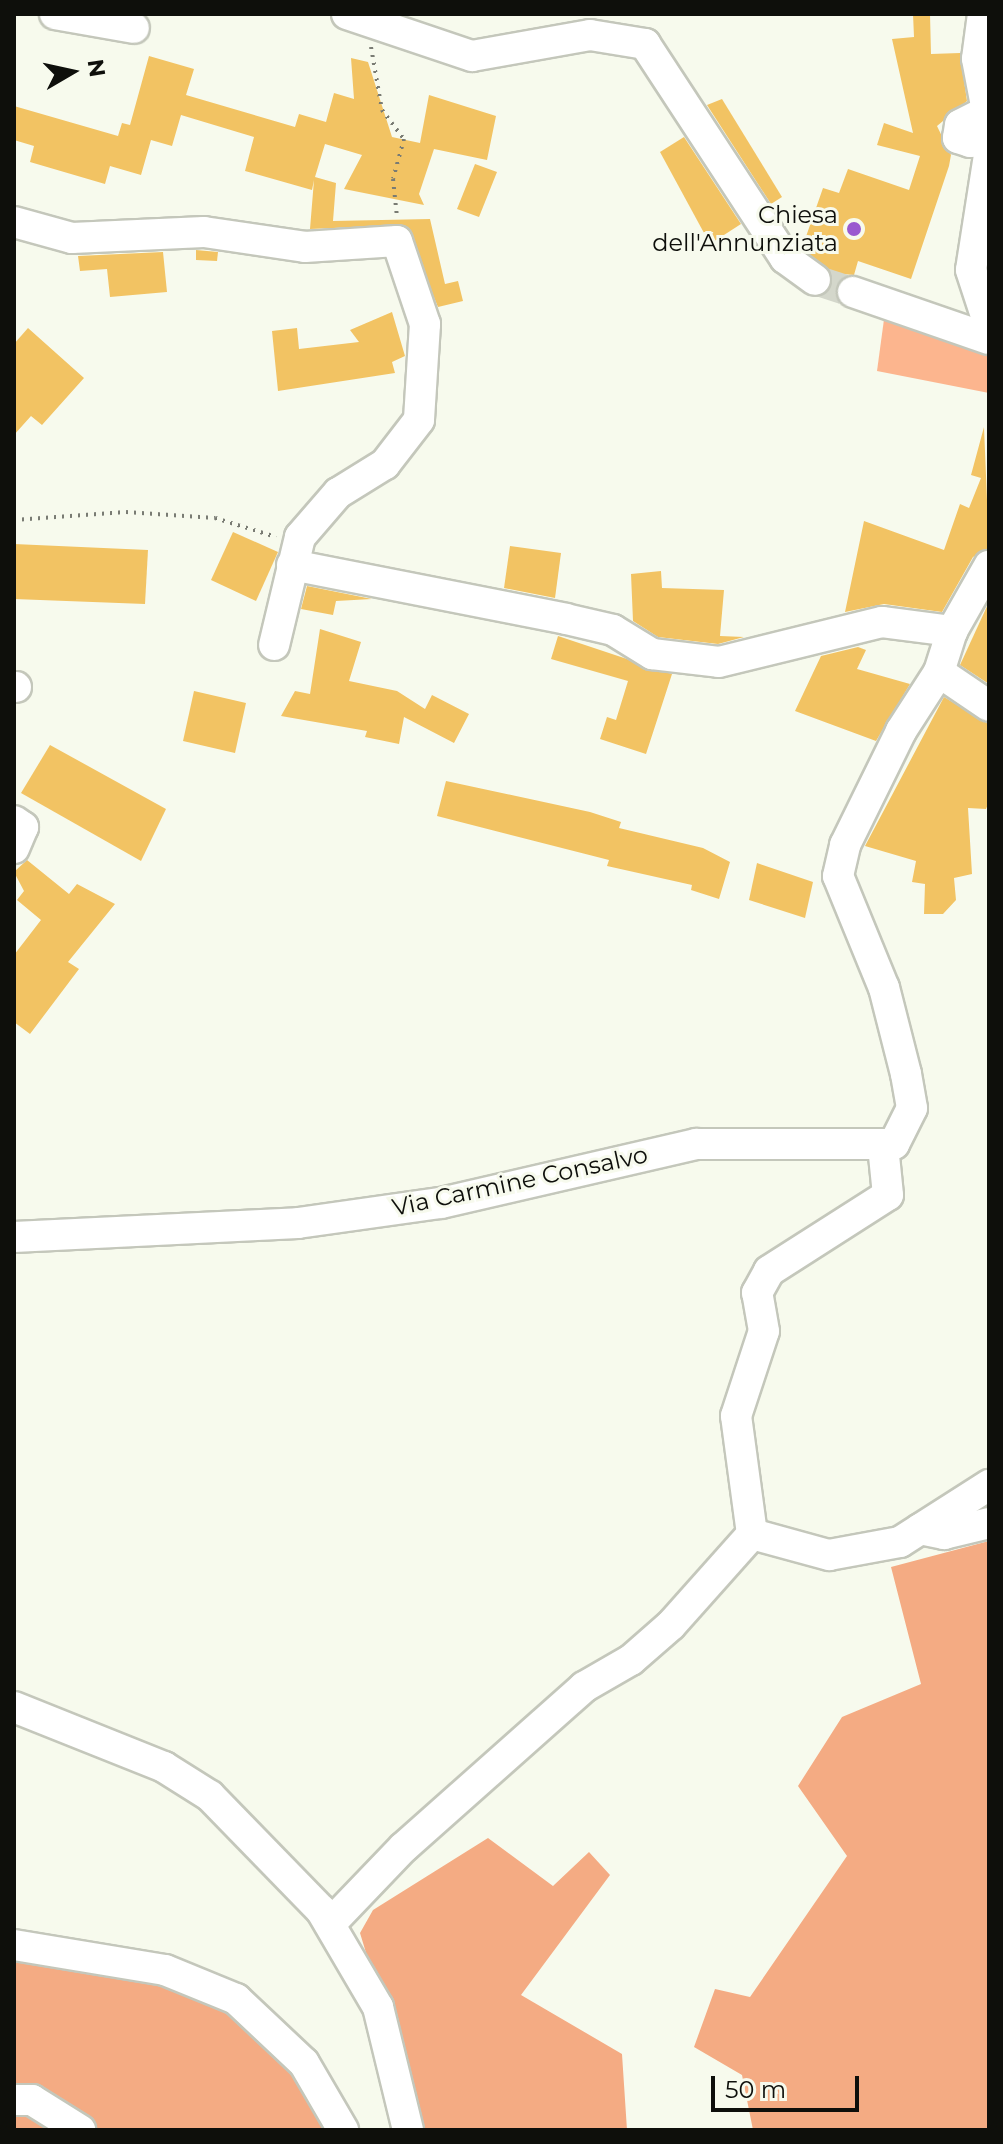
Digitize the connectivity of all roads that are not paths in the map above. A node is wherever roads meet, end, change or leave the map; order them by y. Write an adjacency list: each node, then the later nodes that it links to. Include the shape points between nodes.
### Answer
1 (55, 14): 4 (street)
2 (983, 14): 5 (street, via 977,59 987,111 960,125 958,138 970,142)
3 (354, 26): 8 (street, via 472,56 590,35 645,44 785,258)
4 (134, 28)
5 (989, 133)
6 (989, 155): 10 (street, via 971,270)
7 (14, 222): 12 (street, via 72,238 204,232 305,247 397,241 425,324 419,420 385,464 314,516)
8 (815, 280)
9 (853, 292): 11 (street)
10 (989, 325)
11 (989, 339)
12 (295, 554): 14 (street, via 613,630 652,654 719,662 882,622); 15 (street)
13 (989, 566): 14 (street)
14 (952, 631): 16 (street)
15 (274, 645)
16 (939, 672): 17 (street); 20 (street, via 901,731 845,845 838,876 884,988 906,1074 906,1130)
17 (989, 706)
18 (14, 821): 19 (street, via 23,827)
19 (14, 848)
20 (883, 1146): 21 (street, Via Carmine Consalvo, via 696,1144 441,1203 298,1223); 25 (street, via 888,1195 784,1260 757,1293 764,1331 736,1416)
21 (14, 1237)
22 (989, 1485): 24 (street)
23 (989, 1523): 24 (street, via 944,1534)
24 (920, 1529): 25 (street, via 900,1542 829,1555)
25 (752, 1534): 27 (street, via 671,1625 631,1660 584,1687 404,1847)
26 (14, 1707): 27 (street, via 164,1767 210,1796)
27 (331, 1923): 32 (street, via 378,2007)
28 (14, 1945): 31 (street, via 165,1970 236,1999 304,2063)
29 (14, 2100): 30 (street, via 32,2100)
30 (80, 2130)
31 (343, 2130)
32 (408, 2130)

